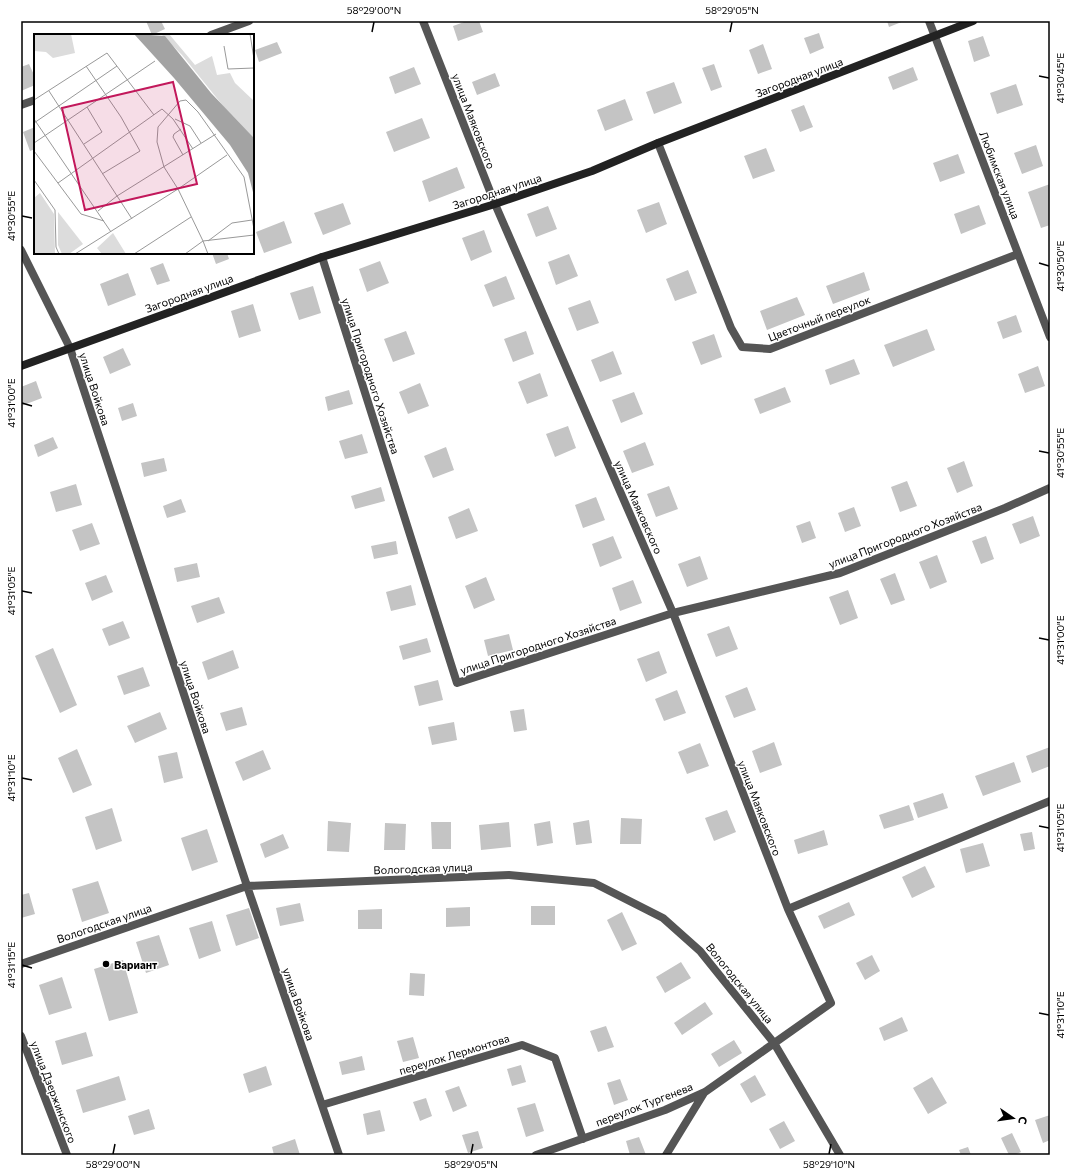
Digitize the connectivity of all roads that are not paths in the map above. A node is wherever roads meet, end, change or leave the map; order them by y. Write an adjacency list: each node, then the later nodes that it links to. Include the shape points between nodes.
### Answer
1 (249, 21): 5 (street)
2 (423, 21): 10 (street, улица Маяковского)
3 (929, 21): 6 (street, Любимская улица)
4 (973, 21): 6 (street, Загородная улица)
5 (214, 34)
6 (935, 35): 9 (street, Загородная улица); 12 (street, Любимская улица)
7 (34, 100): 8 (street)
8 (21, 105)
9 (658, 143): 10 (street, Загородная улица, via 592,171); 12 (street, Цветочный переулок, via 731,328 742,347 770,349)
10 (495, 204): 13 (street, Загородная улица); 18 (street, улица Маяковского)
11 (21, 250): 15 (street, улица Войкова)
12 (1018, 254): 14 (street, Любимская улица)
13 (322, 257): 15 (street, Загородная улица); 18 (street, улица Пригородного Хозяйства, via 457,683)
14 (1050, 337)
15 (70, 348): 16 (street, Загородная улица); 20 (street, улица Войкова)
16 (21, 366)
17 (1050, 488): 18 (street, улица Пригородного Хозяйства, via 840,573)
18 (673, 614): 21 (street, улица Маяковского)
19 (1050, 801): 21 (street)
20 (247, 886): 22 (street, Вологодская улица); 25 (street, Вологодская улица, via 509,875 594,883 663,918 700,951); 27 (street, улица Войкова)
21 (788, 909): 23 (street, улица Маяковского)
22 (21, 964)
23 (831, 1003): 25 (street, переулок Тургенева)
24 (21, 1036): 29 (street, улица Дзержинского)
25 (774, 1043): 26 (street, переулок Тургенева); 33 (street)
26 (705, 1092): 28 (street, переулок Тургенева, via 666,1110); 32 (street)
27 (322, 1106): 28 (street, переулок Лермонтова, via 522,1045 555,1058); 30 (street, улица Войкова)
28 (582, 1139): 31 (street, переулок Тургенева)
29 (67, 1155)
30 (339, 1155)
31 (536, 1155)
32 (666, 1155)
33 (840, 1155)

